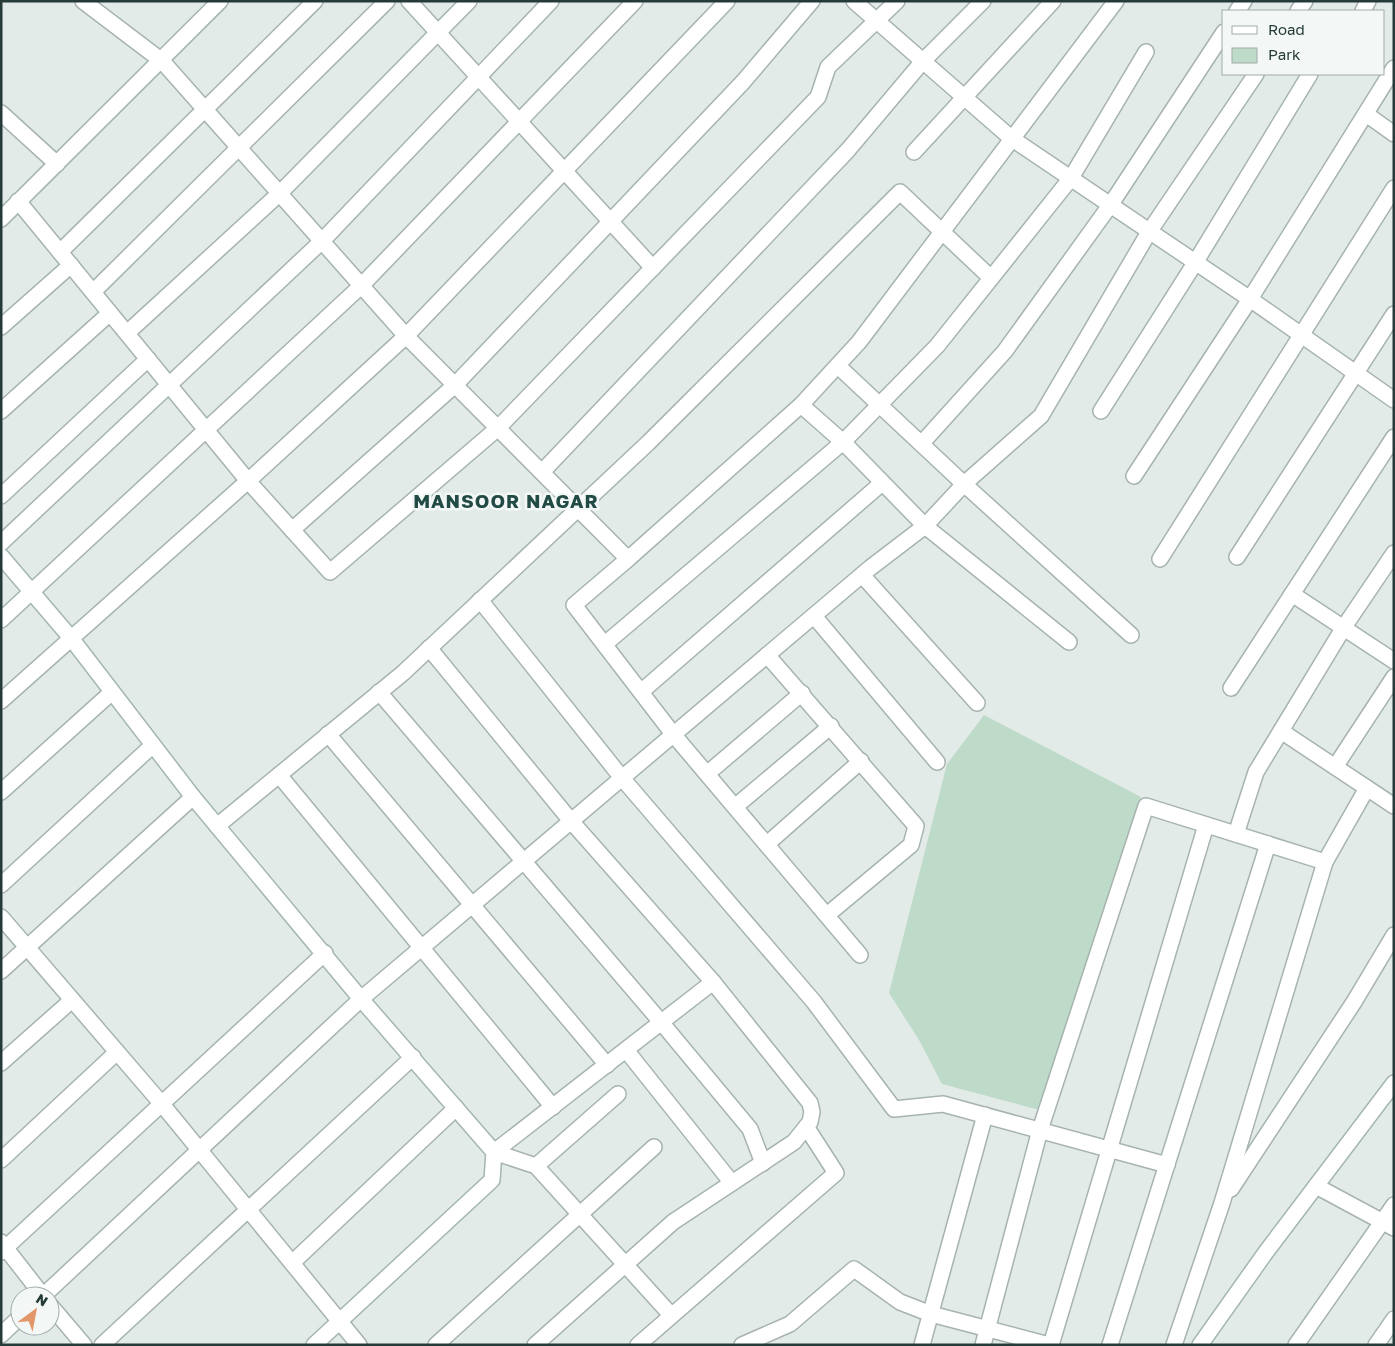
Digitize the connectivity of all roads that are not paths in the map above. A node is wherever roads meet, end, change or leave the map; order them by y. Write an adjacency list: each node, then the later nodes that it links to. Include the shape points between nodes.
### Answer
1 (83, 1): 20 (street)
2 (220, 1): 20 (street)
3 (314, 1): 27 (street)
4 (387, 1): 33 (street)
5 (409, 1): 17 (street)
6 (469, 1): 17 (street)
7 (551, 1): 25 (street)
8 (635, 1): 30 (street)
9 (727, 1): 36 (street)
10 (812, 1): 42 (street, via 743,82)
11 (854, 1): 16 (street)
12 (897, 1): 16 (street)
13 (983, 1): 21 (street)
14 (1053, 1): 26 (street)
15 (1116, 1): 32 (street)
16 (876, 20): 21 (street); 49 (street, via 828,67 818,98)
17 (438, 33): 25 (street); 39 (street)
18 (1222, 35): 40 (street)
19 (1146, 52): 37 (street)
20 (162, 61): 27 (street); 35 (street)
21 (923, 61): 26 (street); 75 (street, via 848,150)
22 (1394, 68): 29 (street)
23 (1255, 75): 44 (street)
24 (1309, 75): 47 (street)
25 (478, 77): 30 (street); 45 (street)
26 (964, 97): 32 (street); 34 (street)
27 (206, 110): 33 (street); 46 (street)
28 (1, 113): 35 (street)
29 (1366, 114): 31 (street); 53 (street)
30 (519, 122): 36 (street); 51 (street)
31 (1394, 134)
32 (1011, 138): 37 (street); 43 (street)
33 (240, 148): 39 (street); 52 (street)
34 (914, 152)
35 (56, 164): 41 (street)
36 (564, 171): 42 (street); 58 (street)
37 (1071, 178): 40 (street); 50 (street)
38 (1394, 188): 59 (street)
39 (280, 193): 45 (street); 57 (street)
40 (1111, 204): 44 (street); 74 (street, via 1005,351)
41 (8, 208): 46 (street)
42 (610, 221): 49 (street); 64 (street)
43 (940, 232): 50 (street); 61 (street); 81 (street, via 900,192 648,444)
44 (1149, 232): 47 (street); 79 (street, via 1041,416)
45 (322, 241): 51 (street); 63 (street)
46 (60, 252): 48 (street)
47 (1195, 263): 53 (street); 69 (street)
48 (71, 265): 52 (street); 56 (street)
49 (653, 268): 70 (street)
50 (991, 278): 67 (street, via 937,346)
51 (362, 286): 58 (street); 71 (street)
52 (93, 292): 54 (street)
53 (1250, 299): 59 (street); 76 (street)
54 (110, 312): 57 (street); 68 (street)
55 (1394, 314): 62 (street)
56 (1, 327)
57 (127, 334): 60 (street)
58 (406, 336): 64 (street); 77 (street)
59 (1302, 336): 62 (street); 89 (street)
60 (148, 359): 63 (street); 80 (street)
61 (838, 366): 66 (street); 67 (street)
62 (1357, 374): 65 (street); 87 (street)
63 (169, 385): 71 (street); 84 (street)
64 (455, 385): 70 (street); 83 (street)
65 (1394, 400)
66 (802, 405): 73 (street); 88 (street)
67 (880, 405): 73 (street); 74 (street)
68 (1, 411)
69 (1101, 411)
70 (498, 428): 75 (street); 83 (street, via 330,572)
71 (206, 430): 77 (street); 91 (street)
72 (1394, 437): 92 (street)
73 (843, 442): 78 (street); 100 (street)
74 (922, 443): 79 (street)
75 (542, 472): 81 (street)
76 (1134, 476)
77 (248, 481): 83 (street); 98 (street)
78 (882, 483): 82 (street); 106 (street)
79 (964, 484): 82 (street); 97 (street)
80 (1, 496)
81 (578, 508): 88 (street); 93 (street)
82 (925, 526): 90 (street); 99 (street)
83 (292, 530)
84 (1, 543)
85 (1394, 553): 96 (street)
86 (1, 556): 91 (street)
87 (1237, 556)
88 (628, 559): 100 (street, via 574,605)
89 (1160, 559)
90 (862, 576): 94 (street); 111 (street)
91 (32, 592): 95 (street); 98 (street)
92 (1292, 594): 96 (street); 105 (street)
93 (480, 600): 101 (street); 122 (street)
94 (814, 616): 102 (street); 118 (street)
95 (1, 620)
96 (1344, 627): 103 (street); 113 (street)
97 (1131, 635)
98 (72, 638): 107 (street); 110 (street)
99 (1069, 642)
100 (605, 644): 106 (street)
101 (430, 648): 108 (street); 128 (street)
102 (767, 655): 109 (street); 115 (street)
103 (1394, 661)
104 (1394, 677): 119 (street)
105 (1231, 688)
106 (642, 690): 115 (street)
107 (112, 692): 116 (street); 124 (street)
108 (379, 692): 114 (street); 134 (street)
109 (802, 693): 112 (street); 120 (street)
110 (1, 700)
111 (977, 703)
112 (831, 726): 117 (street); 126 (street)
113 (1281, 732): 119 (street); 131 (street, via 1256,772)
114 (328, 734): 121 (street); 137 (street)
115 (673, 734): 120 (street); 122 (street)
116 (153, 745): 125 (street); 136 (street)
117 (861, 761): 132 (street); 138 (street, via 916,826 911,845)
118 (937, 762)
119 (1335, 767): 123 (street)
120 (708, 773): 126 (street)
121 (279, 775): 130 (street); 142 (street)
122 (622, 778): 128 (street); 160 (street, via 814,1002 894,1109 943,1104)
123 (1367, 788): 127 (street); 135 (street)
124 (1, 792)
125 (193, 798): 130 (street); 141 (street)
126 (736, 806): 132 (street)
127 (1394, 806)
128 (571, 821): 134 (street); 146 (street)
129 (1206, 825): 131 (street); 162 (street, via 1146,806); 164 (street)
130 (217, 826): 143 (street)
131 (1236, 834): 133 (street)
132 (767, 844): 138 (street)
133 (1268, 844): 135 (street); 169 (street)
134 (524, 861): 137 (street); 149 (street)
135 (1325, 862): 173 (street)
136 (1, 884)
137 (472, 905): 142 (street); 154 (street)
138 (827, 915): 144 (street)
139 (1, 917): 141 (street)
140 (1394, 935): 173 (street, via 1354,1002)
141 (27, 948): 145 (street); 148 (street)
142 (421, 948): 147 (street); 158 (street)
143 (325, 953): 147 (street); 157 (street)
144 (860, 955)
145 (1, 971)
146 (713, 982): 149 (street); 161 (street, via 810,1103 812,1112)
147 (361, 999): 152 (street); 165 (street)
148 (72, 1000): 151 (street); 153 (street)
149 (661, 1022): 150 (street); 168 (street, via 750,1129)
150 (626, 1050): 154 (street); 171 (street)
151 (117, 1052): 157 (street); 167 (street)
152 (413, 1057): 159 (street); 175 (street)
153 (1, 1064)
154 (607, 1065): 158 (street)
155 (1394, 1083): 172 (street)
156 (618, 1094): 170 (street)
157 (161, 1103): 165 (street); 178 (street)
158 (553, 1107): 166 (street)
159 (456, 1108): 166 (street); 179 (street)
160 (985, 1115): 162 (street); 183 (street)
161 (807, 1128): 168 (street, via 794,1142); 184 (street, via 836,1173)
162 (1040, 1130): 164 (street); 188 (street)
163 (654, 1147): 176 (street)
164 (1110, 1149): 169 (street); 199 (street)
165 (199, 1150): 175 (street); 182 (street)
166 (494, 1152): 170 (street); 187 (street, via 492,1180)
167 (1, 1160)
168 (763, 1163): 171 (street)
169 (1167, 1165): 200 (street)
170 (536, 1166): 176 (street)
171 (732, 1183): 180 (street, via 673,1222)
172 (1316, 1186): 177 (street); 202 (street)
173 (1222, 1203): 201 (street)
174 (1394, 1205): 177 (street)
175 (248, 1210): 179 (street); 190 (street)
176 (580, 1214): 180 (street); 193 (street)
177 (1388, 1225): 203 (street)
178 (3, 1247): 181 (street)
179 (292, 1263): 187 (street)
180 (625, 1264): 184 (street); 194 (street)
181 (35, 1286)
182 (54, 1286)
183 (931, 1314): 188 (street); 196 (street, via 900,1302 854,1269 790,1324); 197 (street)
184 (672, 1316): 195 (street)
185 (60, 1317): 189 (street)
186 (1394, 1320): 204 (street)
187 (339, 1321): 191 (street); 192 (street)
188 (988, 1328): 198 (street); 199 (street)
189 (84, 1345)
190 (102, 1345)
191 (314, 1345)
192 (359, 1345)
193 (436, 1345)
194 (535, 1345)
195 (638, 1345)
196 (742, 1345)
197 (922, 1345)
198 (984, 1345)
199 (1050, 1345)
200 (1110, 1345)
201 (1174, 1345)
202 (1200, 1345)
203 (1296, 1345)
204 (1376, 1345)

